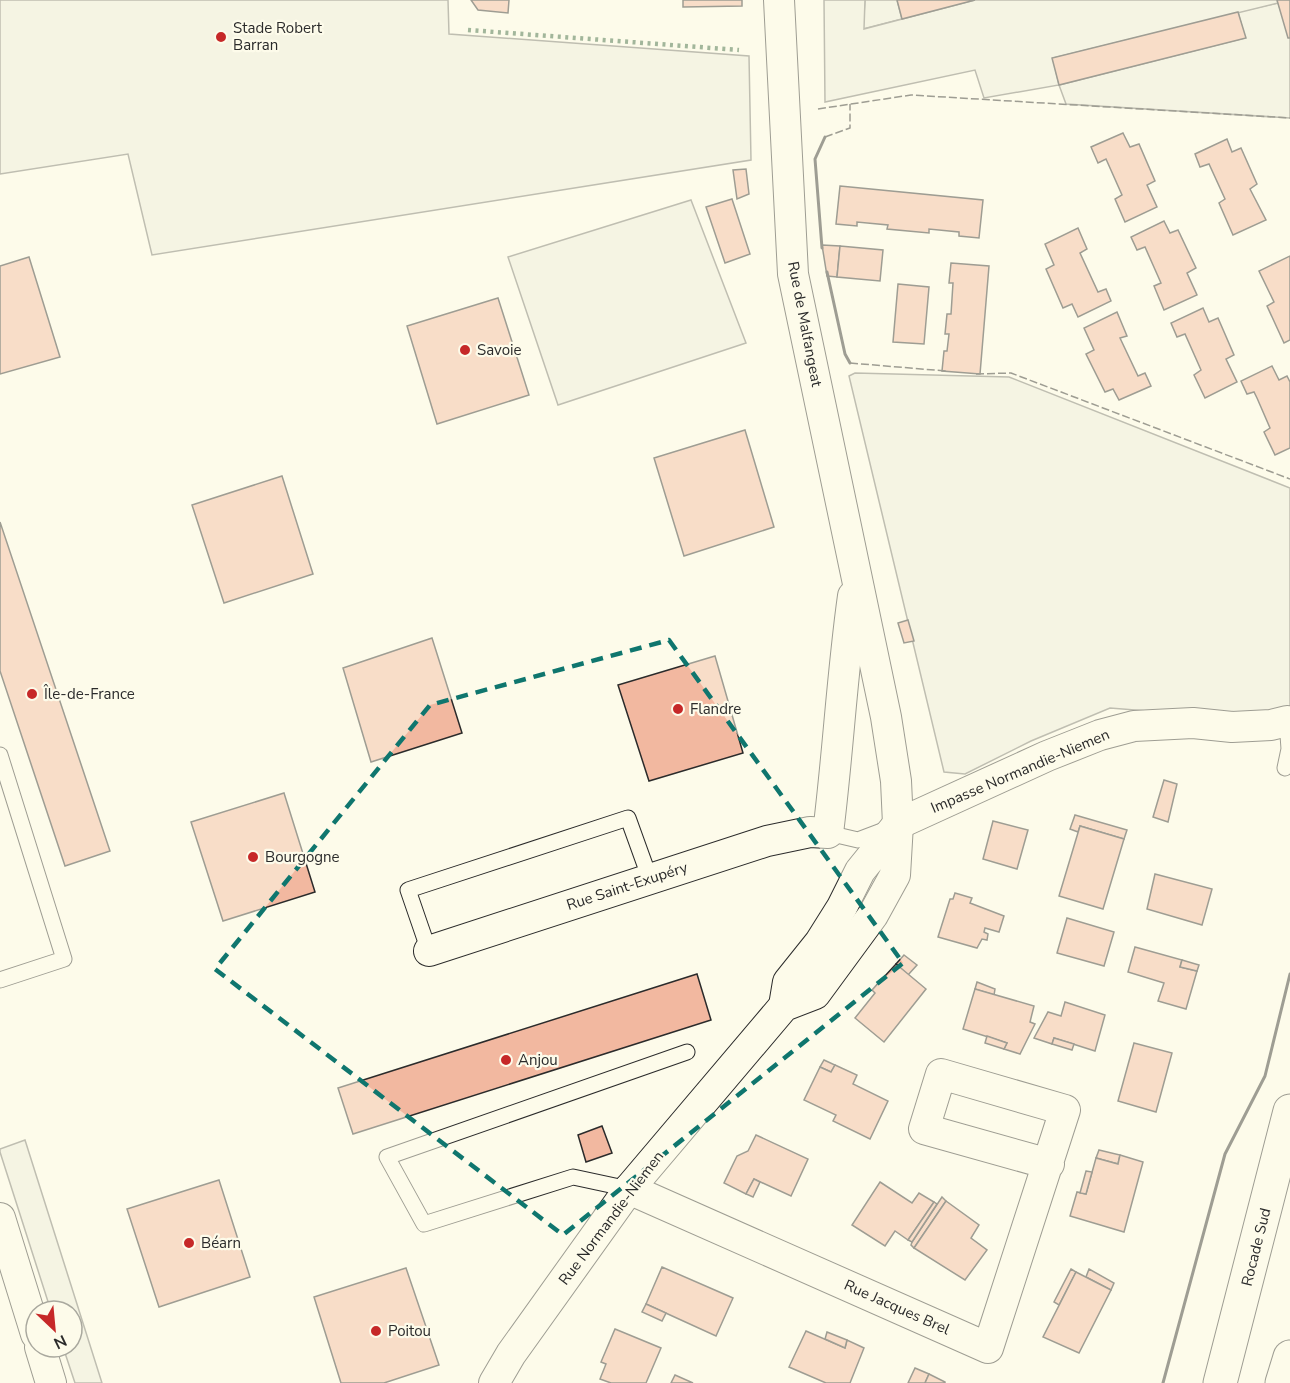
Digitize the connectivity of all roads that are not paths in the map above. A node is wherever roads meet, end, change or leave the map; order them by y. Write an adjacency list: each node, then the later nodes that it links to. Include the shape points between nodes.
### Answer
1 (779, 0): 2 (street, Rue de Malfangeat, via 793,274)
2 (856, 572): 6 (street, Rue de Malfangeat, via 895,766); 7 (street, Rue de Malfangeat)
3 (1287, 721): 5 (lane, via 1290,749); 6 (street, Impasse Normandie-Niemen, via 1232,727 1193,723 1134,726 1100,735)
4 (0, 755): 10 (lane, via 64,959)
5 (1285, 768)
6 (898, 824): 7 (lane, via 858,840); 14 (street, Rue Normandie-Niemen, via 895,875 873,915 815,994 784,1006)
7 (828, 833): 8 (street, Rue Saint-Exupéry, via 810,832 767,840)
8 (650, 879): 9 (street, Rue Saint-Exupéry); 9 (lane, via 628,818 617,821 408,890)
9 (429, 951)
10 (0, 980)
11 (687, 1052): 14 (lane, via 387,1157 424,1224 573,1177)
12 (1290, 1111): 21 (highway, Rocade Sud)
13 (1049, 1164): 14 (street, Rue Jacques Brel, via 988,1348)
14 (629, 1189): 20 (street, Rue Normandie-Niemen)
15 (0, 1218): 16 (street)
16 (25, 1299)
17 (1290, 1357): 22 (highway)
18 (44, 1359): 19 (street)
19 (51, 1383)
20 (494, 1383)
21 (1220, 1383)
22 (1282, 1383)

